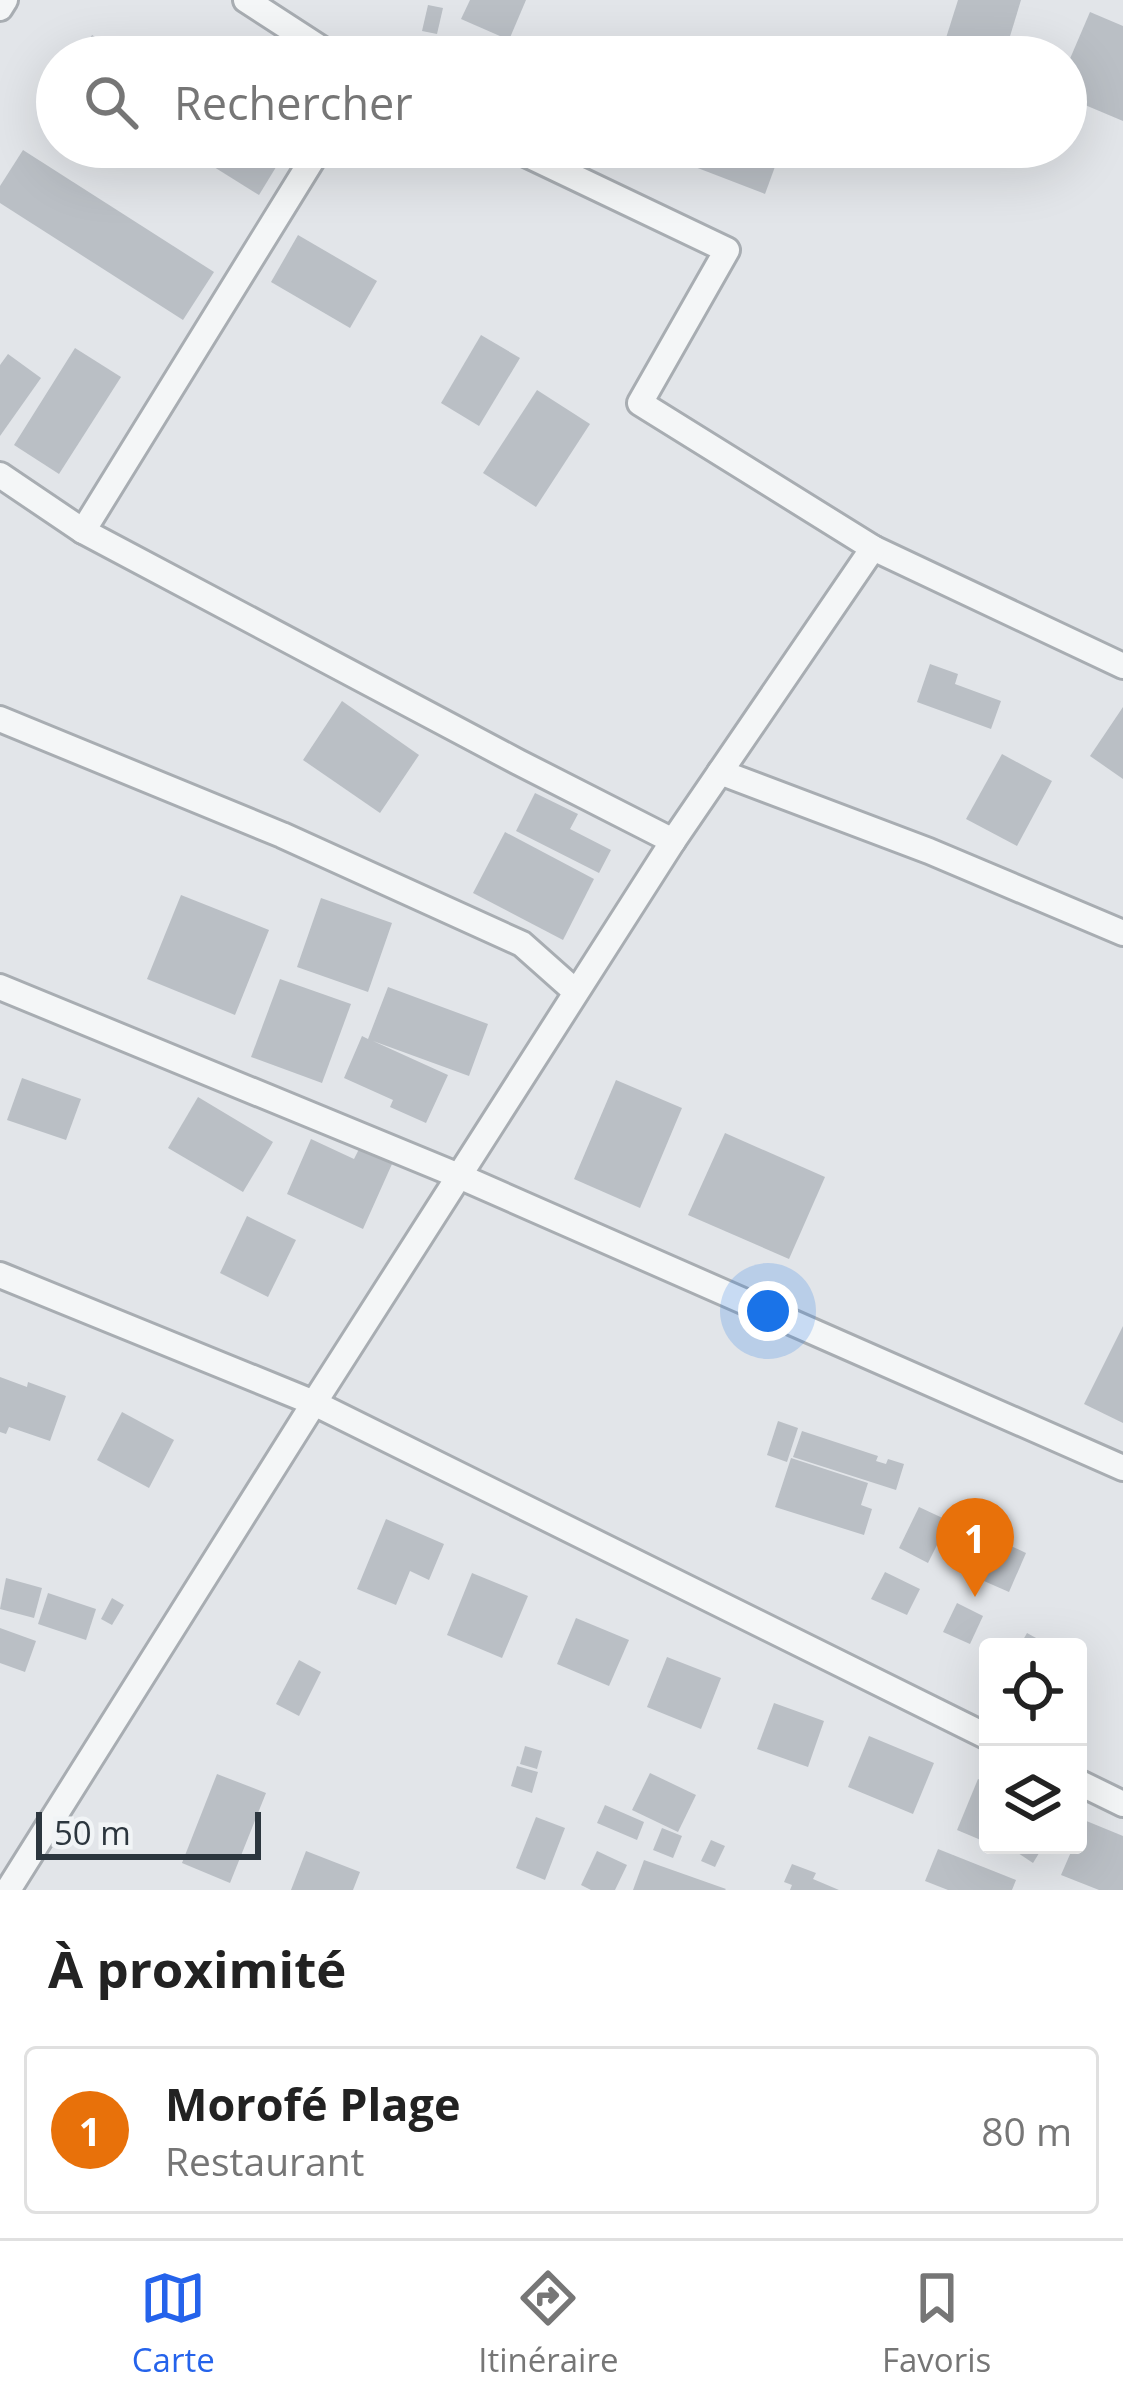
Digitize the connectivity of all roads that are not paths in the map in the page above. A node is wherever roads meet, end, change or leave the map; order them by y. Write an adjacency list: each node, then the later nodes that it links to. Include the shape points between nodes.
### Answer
1 (5, 0): 3 (street)
2 (246, 0): 4 (street)
3 (0, 8)
4 (302, 36)
5 (307, 168): 8 (street)
6 (555, 168): 9 (street, via 727,250 640,403)
7 (0, 475): 8 (street)
8 (83, 531): 13 (street)
9 (874, 548): 10 (street); 12 (street)
10 (1123, 666)
11 (0, 718): 16 (street, via 522,944)
12 (720, 772): 13 (street); 14 (street)
13 (673, 841): 16 (street)
14 (1123, 933)
15 (0, 987): 17 (street)
16 (576, 992): 17 (street)
17 (459, 1176): 19 (street); 20 (street)
18 (0, 1276): 19 (street)
19 (314, 1403): 21 (street); 24 (street)
20 (1123, 1468)
21 (979, 1733)
22 (1087, 1786): 23 (street)
23 (1123, 1804)
24 (8, 1890)

